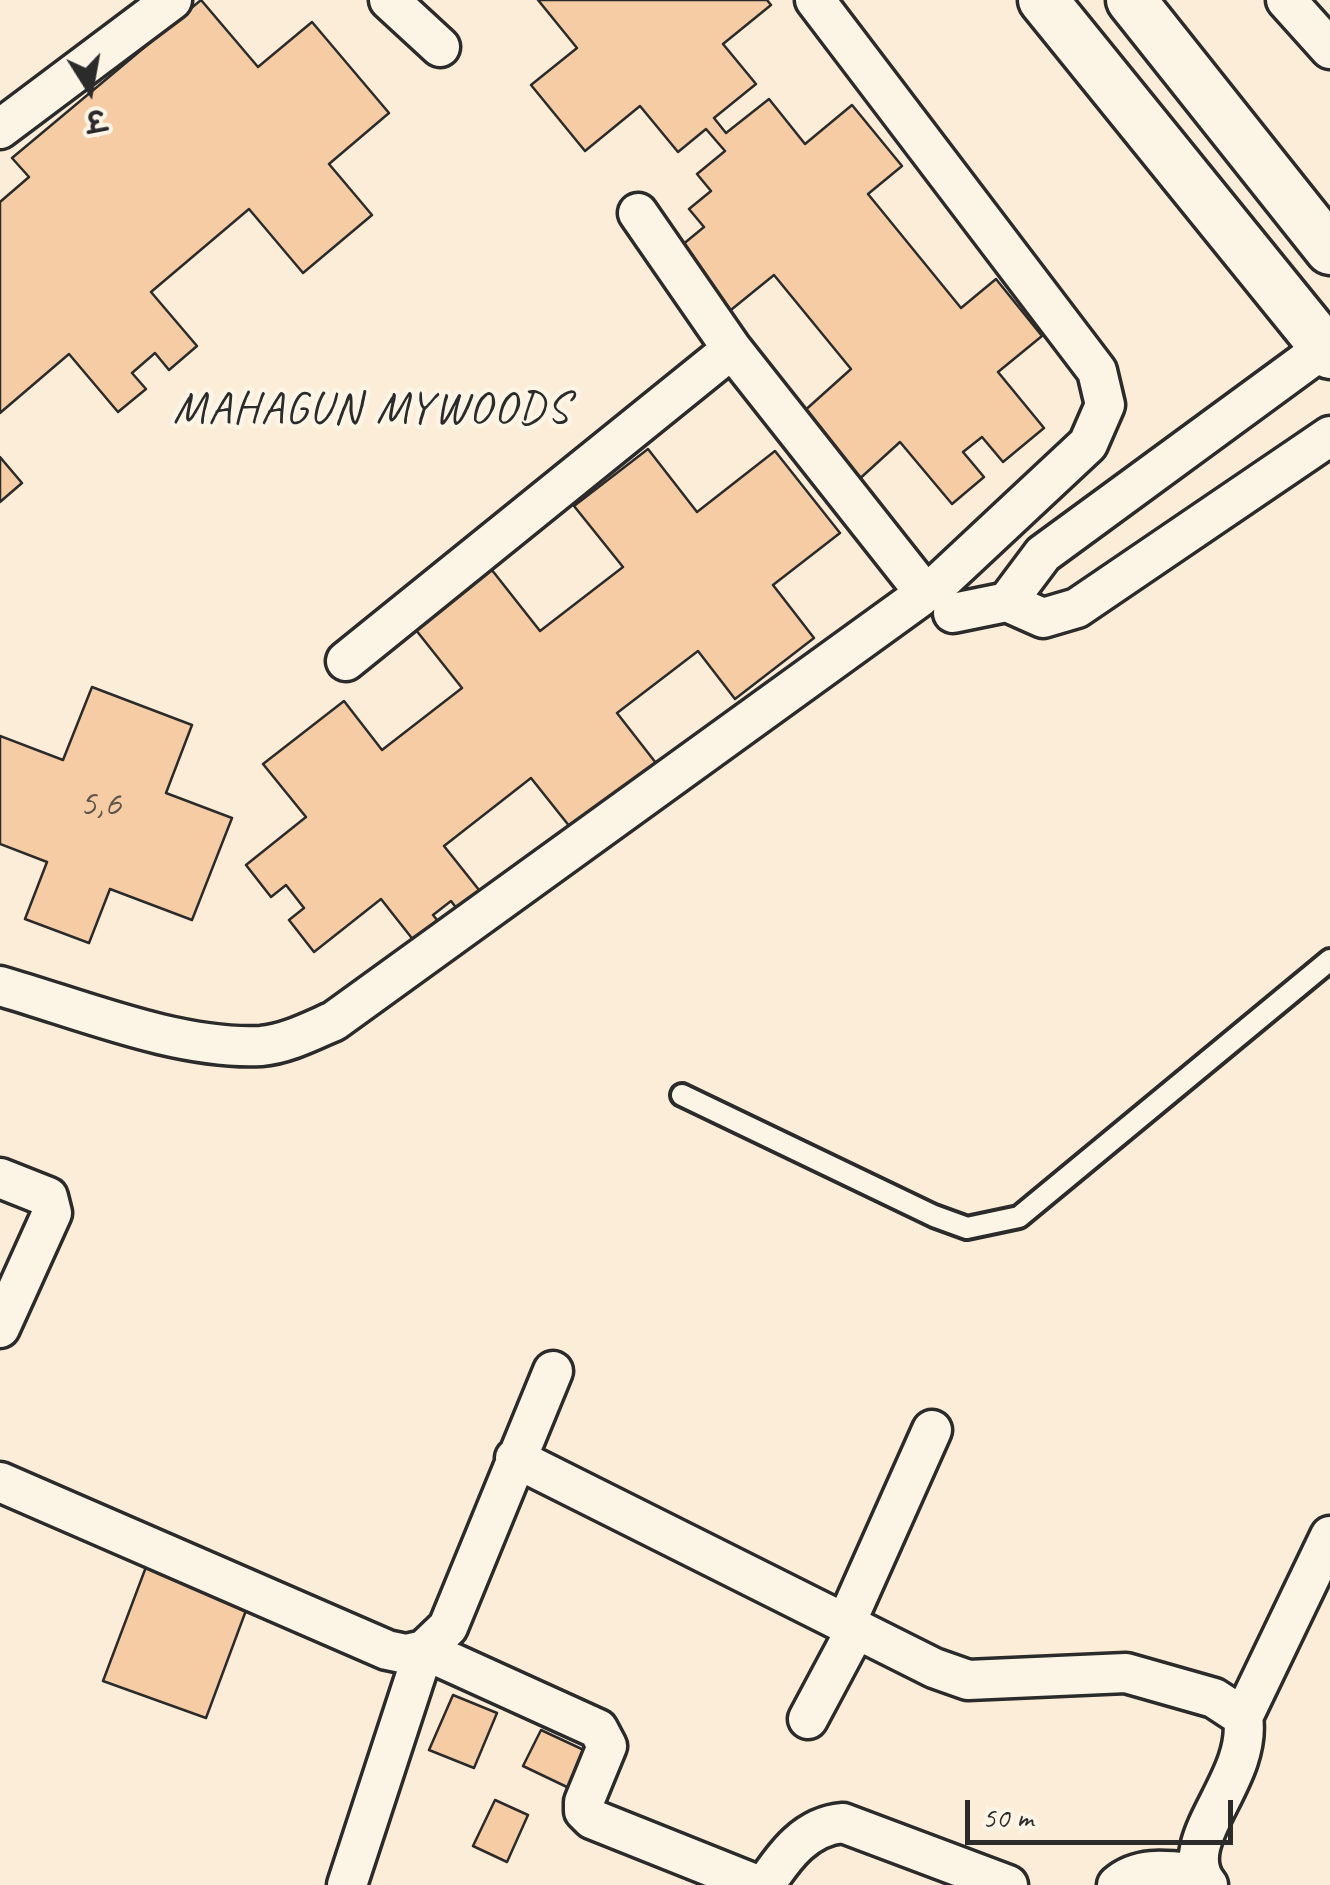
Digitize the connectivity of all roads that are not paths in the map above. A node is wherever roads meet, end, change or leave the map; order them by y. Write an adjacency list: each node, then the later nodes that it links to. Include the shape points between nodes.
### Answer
1 (172, 0): 9 (street)
2 (389, 0): 7 (street)
3 (815, 0): 15 (street, via 1097,371 1106,405 1088,444)
4 (1043, 0): 13 (street)
5 (1131, 0): 11 (street)
6 (1286, 0): 8 (street)
7 (440, 47)
8 (1330, 49)
9 (0, 130)
10 (638, 214): 12 (street)
11 (1330, 250)
12 (732, 349): 15 (street); 17 (street)
13 (1327, 351): 16 (street, via 1043,554)
14 (1330, 436): 16 (street, via 1077,608 1043,618)
15 (933, 597): 16 (street); 19 (street, via 334,1021 299,1036 264,1046 202,1043)
16 (1007, 602)
17 (346, 661)
18 (1330, 960): 20 (lane, via 1074,1176 1018,1217 968,1228)
19 (0, 986)
20 (682, 1094)
21 (0, 1178): 22 (street, via 48,1198 52,1213)
22 (0, 1328)
23 (553, 1371): 25 (street)
24 (932, 1430): 28 (street)
25 (515, 1458): 28 (street); 29 (street, via 448,1626)
26 (0, 1482): 29 (street, via 387,1650)
27 (1330, 1536): 30 (street)
28 (850, 1628): 30 (street, via 968,1680 1126,1673 1214,1698); 31 (street)
29 (424, 1650): 33 (street); 34 (street, via 598,1729 607,1746 584,1802 592,1819)
30 (1243, 1717): 32 (street, via 1247,1740 1237,1771 1197,1847)
31 (808, 1719)
32 (1204, 1879): 37 (street, via 1156,1870)
33 (348, 1885)
34 (757, 1885)
35 (766, 1885): 36 (street, via 807,1833 843,1823)
36 (1008, 1885)
37 (1116, 1885)

